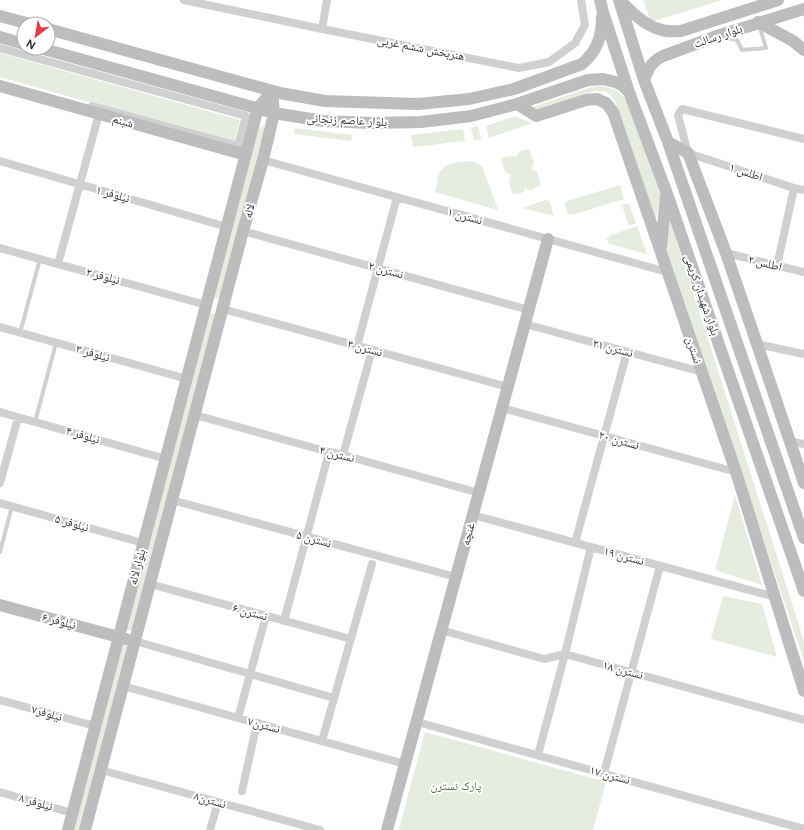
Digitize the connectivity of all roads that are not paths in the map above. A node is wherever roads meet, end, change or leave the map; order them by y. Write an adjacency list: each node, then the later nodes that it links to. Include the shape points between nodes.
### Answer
1 (184, 0): 12 (street, هنربخش ششم غربی)
2 (326, 0): 12 (street)
3 (582, 0): 12 (street, هنربخش ششم غربی, via 585,25 575,43 549,62 520,68)
4 (619, 0): 6 (main road, بلوار رسالت, via 640,18 661,30 670,31 681,31); 21 (main road, بلوار شهیدان کریمی)
5 (778, 0): 6 (main road, بلوار رسالت)
6 (765, 2)
7 (601, 6): 23 (main road, بلوار عاصم زنجانی, via 600,38 590,57 582,64 514,89 469,99 418,104 325,100); 24 (main road, بلوار شهیدان کریمی)
8 (804, 9): 11 (main road, بلوار رسالت)
9 (0, 16): 10 (main road)
10 (16, 20)
11 (758, 22): 14 (main road, بلوار رسالت); 14 (lane, via 766,48 742,50 737,40); 18 (main road)
12 (322, 29)
13 (56, 31): 23 (main road, بلوار عاصم زنجانی)
14 (717, 36): 21 (main road, بلوار رسالت, via 656,59)
15 (0, 37): 16 (main road)
16 (16, 42)
17 (0, 48): 20 (street, via 246,116 238,146)
18 (804, 50)
19 (56, 52): 26 (main road, بلوار عاصم زنجانی)
20 (0, 80)
21 (644, 80): 30 (main road, بلوار شهیدان کریمی)
22 (0, 86): 28 (main road, شبنم)
23 (272, 91): 26 (main road); 27 (main road, لاله)
24 (629, 92): 25 (main road, بلوار عاصم زنجانی, via 615,82 603,79 588,80); 38 (main road, بلوار شهیدان کریمی)
25 (517, 104): 27 (main road, بلوار عاصم زنجانی, via 471,116 421,122 323,121); 44 (main road, نسترن, via 536,116 586,100 597,99 606,103 613,112)
26 (258, 108): 27 (main road, بلوار عاصم زنجانی); 32 (main road, لاله)
27 (274, 113): 33 (main road, لاله)
28 (99, 114): 32 (main road, شبنم); 35 (street)
29 (804, 139): 31 (street, via 682,109 678,114)
30 (668, 142): 31 (main road); 87 (main road, بلوار شهیدان کریمی)
31 (688, 153): 36 (street, اطلس ۱); 45 (main road)
32 (246, 155): 40 (main road, لاله)
33 (263, 160): 39 (street, نسترن ۱); 41 (main road, لاله)
34 (0, 161): 35 (street, نیلوفر ۱)
35 (80, 184): 40 (street, نیلوفر ۱); 47 (street)
36 (794, 188): 37 (street, اطلس ۱); 48 (street)
37 (804, 190)
38 (666, 191): 44 (main road); 96 (main road, بلوار شهیدان کریمی)
39 (397, 197): 42 (street, نسترن ۱); 49 (street)
40 (227, 227): 52 (main road, لاله)
41 (243, 231): 49 (street, نسترن ۲); 53 (main road, لاله)
42 (548, 239): 50 (street, نسترن ۱); 54 (main road, غنچه)
43 (0, 248): 46 (street, نیلوفر ۲)
44 (661, 253): 50 (main road, نسترن)
45 (726, 253): 48 (street, اطلس ۲); 59 (main road)
46 (40, 259): 47 (street, نیلوفر ۲); 57 (lane)
47 (58, 264): 52 (street, نیلوفر ۲)
48 (778, 266): 51 (street, اطلس ۲)
49 (378, 268): 54 (street, نسترن ۲); 60 (street)
50 (667, 272): 64 (main road, نسترن)
51 (804, 272)
52 (206, 304): 53 (main road); 65 (main road, بلوار لاله)
53 (223, 309): 60 (street, نسترن ۳); 69 (main road, بلوار لاله)
54 (529, 310): 55 (main road, غنچه)
55 (525, 324): 62 (street, نسترن ۲۱); 66 (main road, غنچه)
56 (0, 327): 57 (street, نیلوفر ۳)
57 (20, 333): 58 (street, نیلوفر ۳)
58 (56, 343): 65 (street, نیلوفر ۳); 71 (lane)
59 (757, 344): 63 (street); 73 (main road)
60 (357, 346): 61 (street, نسترن ۳)
61 (372, 350): 66 (street, نسترن ۳); 76 (street)
62 (627, 352): 64 (street, نسترن ۲۱); 72 (street)
63 (804, 354)
64 (702, 372): 78 (main road, نسترن)
65 (186, 380): 77 (main road, بلوار لاله)
66 (508, 387): 67 (main road, غنچه)
67 (502, 408): 72 (street, نسترن ۲۰); 81 (main road, غنچه)
68 (0, 412): 70 (street, نیلوفر ۴)
69 (195, 415): 75 (street, نسترن ۴); 82 (main road, بلوار لاله)
70 (18, 418): 71 (street, نیلوفر ۴); 79 (street)
71 (35, 422): 77 (street, نیلوفر ۴)
72 (604, 436): 78 (street, نسترن ۲۰); 89 (street)
73 (789, 441): 74 (street); 80 (main road)
74 (804, 444)
75 (329, 452): 76 (street, نسترن ۴); 86 (street)
76 (343, 455): 81 (street, نسترن ۴)
77 (166, 459): 88 (main road, بلوار لاله)
78 (736, 472): 97 (main road, نسترن)
79 (0, 483)
80 (804, 483)
81 (479, 493): 85 (main road, غنچه)
82 (172, 500): 86 (street, نسترن ۵); 95 (main road, بلوار لاله)
83 (0, 503): 84 (street, نیلوفر ۵)
84 (12, 506): 88 (street, نیلوفر ۵); 91 (lane)
85 (473, 515): 89 (street, نسترن ۱۹); 94 (main road, غنچه)
86 (306, 536): 94 (street, نسترن ۵); 100 (street)
87 (804, 538)
88 (143, 543): 102 (main road, بلوار لاله)
89 (575, 543): 90 (street, نسترن ۱۹)
90 (591, 547): 93 (street, نسترن ۱۹); 105 (street)
91 (0, 552)
92 (372, 564): 103 (street)
93 (660, 566): 97 (street, نسترن ۱۹); 106 (street)
94 (456, 578): 101 (main road, غنچه)
95 (150, 584): 99 (street, نسترن ۶); 104 (main road, بلوار لاله)
96 (804, 591)
97 (775, 597): 109 (main road, نسترن)
98 (0, 605): 102 (main road, نیلوفر ۶)
99 (266, 616): 100 (street, نسترن ۶); 107 (street)
100 (284, 621): 103 (street, نسترن ۶)
101 (442, 630): 105 (street, نسترن ۱۸, via 544,659); 114 (main road, غنچه)
102 (119, 637): 104 (main road, نیلوفر ۶); 116 (main road, بلوار لاله)
103 (350, 639): 110 (street)
104 (135, 641): 107 (street); 108 (main road, بلوار لاله)
105 (565, 654): 106 (street, نسترن ۱۸); 118 (street)
106 (631, 673): 113 (street, نسترن ۱۸); 121 (street)
107 (250, 674): 110 (street); 112 (street)
108 (123, 686): 112 (street, نسترن۷); 120 (main road, بلوار لاله)
109 (804, 692)
110 (334, 698): 117 (street)
111 (0, 700): 116 (street, نیلوفر۷)
112 (238, 718): 115 (street, نسترن۷)
113 (804, 720)
114 (417, 722): 118 (street, نسترن ۱۷); 119 (main road, غنچه)
115 (257, 723): 117 (street, نسترن۷); 122 (street)
116 (95, 726): 125 (main road, بلوار لاله)
117 (322, 741): 119 (street, نسترن۷)
118 (538, 755): 121 (street, نسترن ۱۷)
119 (405, 764): 131 (main road, غنچه)
120 (101, 770): 124 (street, نسترن۸); 128 (main road, بلوار لاله)
121 (604, 773): 126 (street, نسترن ۱۷)
122 (242, 790)
123 (0, 792): 125 (street, نیلوفر ۸)
124 (218, 802): 129 (street); 130 (street, نسترن۸)
125 (72, 813): 127 (main road, بلوار لاله)
126 (804, 829)
127 (68, 830)
128 (85, 830)
129 (210, 830)
130 (320, 830)
131 (387, 830)

